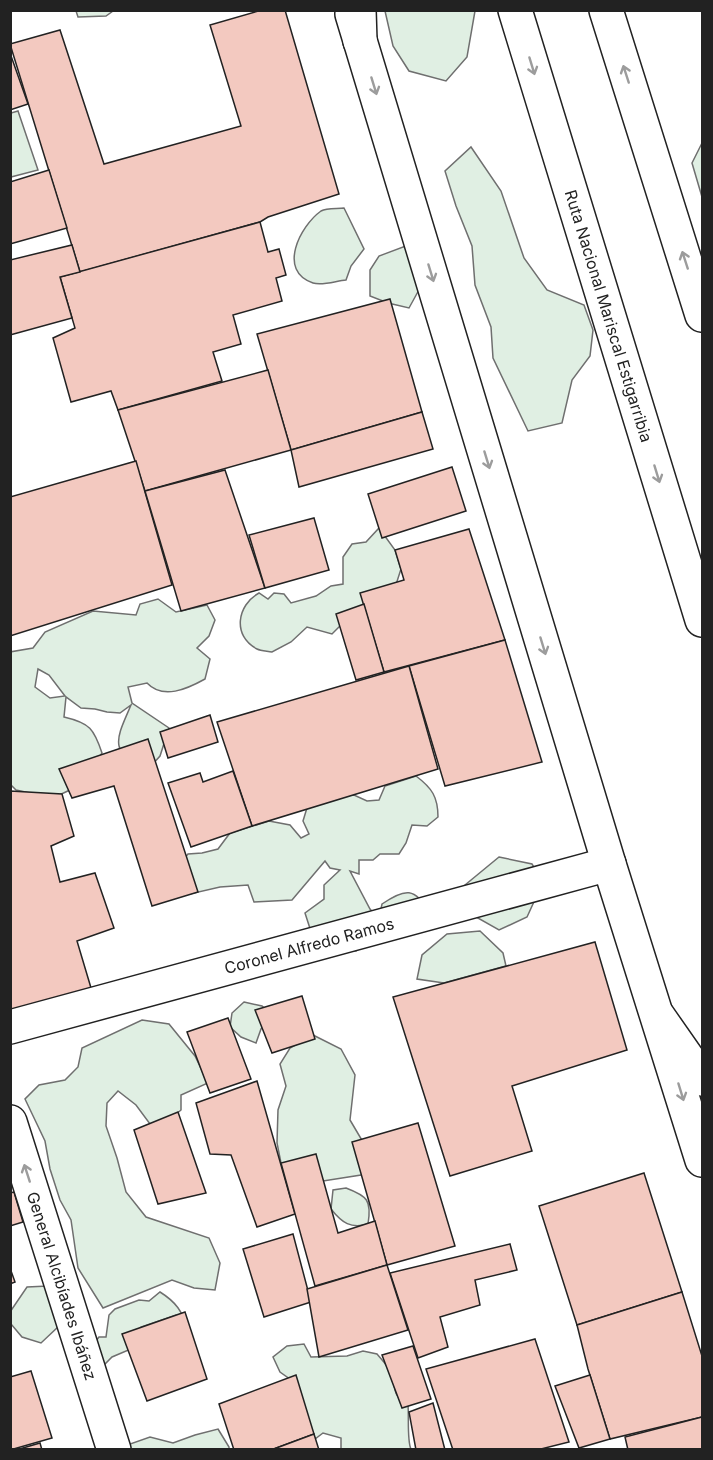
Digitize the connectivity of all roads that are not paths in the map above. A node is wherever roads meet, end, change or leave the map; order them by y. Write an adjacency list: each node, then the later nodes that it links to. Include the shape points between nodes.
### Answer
1 (515, 10): 5 (main road, Ruta Nacional Mariscal Estigarribia, one-way to 5)
2 (606, 10): 4 (main road, one-way to 2)
3 (356, 21): 6 (main road, one-way to 6)
4 (702, 315)
5 (702, 620)
6 (609, 864): 7 (main road); 8 (main road, Coronel Alfredo Ramos)
7 (658, 1016): 9 (main road); 11 (main road, one-way to 11)
8 (10, 1028)
9 (702, 1079)
10 (10, 1122): 12 (main road, General Alcibíades Ibáñez, one-way to 10)
11 (702, 1160)
12 (114, 1449)

